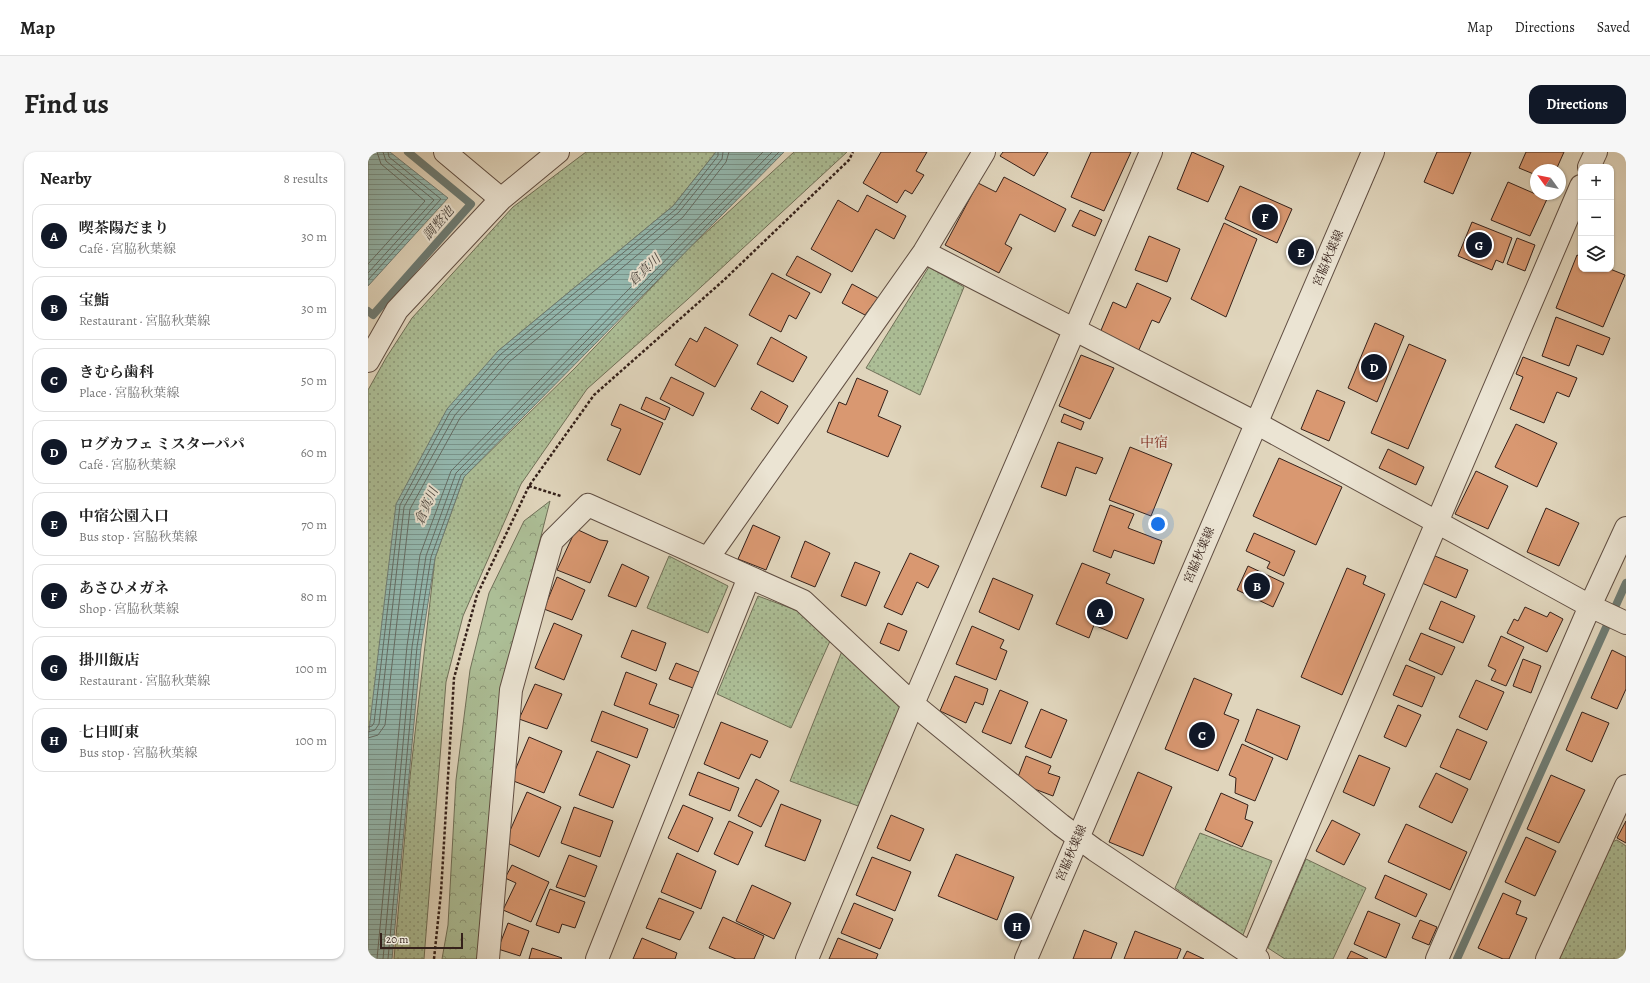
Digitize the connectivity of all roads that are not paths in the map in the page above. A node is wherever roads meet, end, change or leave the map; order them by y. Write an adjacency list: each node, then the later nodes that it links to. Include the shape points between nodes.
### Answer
1 (445, 152): 9 (street)
2 (558, 152): 9 (street)
3 (984, 152): 10 (street)
4 (1152, 152): 11 (street)
5 (1373, 152): 13 (street, 宮脇秋葉線)
6 (1596, 152): 7 (street)
7 (1590, 164)
8 (1578, 193): 14 (street)
9 (501, 200): 12 (street, via 397,310)
10 (924, 252): 11 (street); 16 (street)
11 (1075, 329): 13 (street); 20 (street)
12 (368, 361)
13 (1256, 423): 14 (street); 22 (street, 宮脇秋葉線)
14 (1438, 522): 18 (street); 23 (street)
15 (1626, 528): 18 (street)
16 (708, 558): 17 (street); 24 (street, via 588,505 552,541 511,690)
17 (749, 577): 20 (street, via 803,601); 25 (street)
18 (1594, 608): 19 (street); 28 (street)
19 (1622, 621)
20 (913, 704): 22 (street); 26 (street)
21 (1626, 786): 29 (street)
22 (1078, 838): 23 (street); 27 (street, 宮脇秋葉線)
23 (1253, 958)
24 (488, 959)
25 (597, 959)
26 (807, 959)
27 (1026, 959)
28 (1437, 959)
29 (1547, 959)

